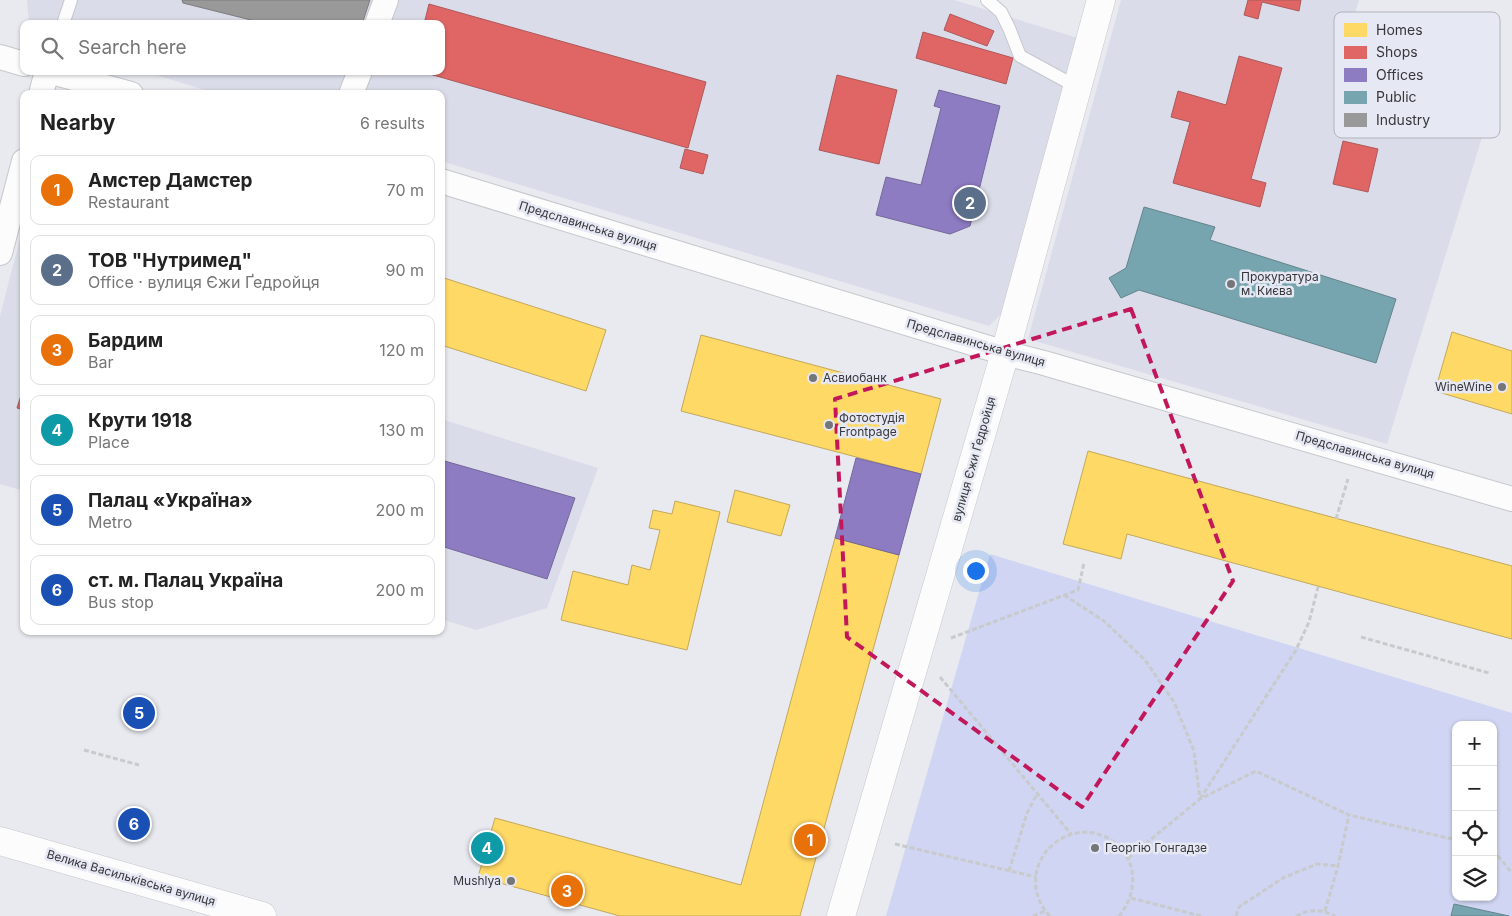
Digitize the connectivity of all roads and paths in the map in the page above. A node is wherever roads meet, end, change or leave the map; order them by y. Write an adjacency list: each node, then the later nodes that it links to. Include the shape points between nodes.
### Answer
1 (71, 0): 5 (lane)
2 (386, 0): 6 (street)
3 (987, 0): 12 (lane, via 1000,12 1020,56)
4 (1101, 0): 12 (street, вулиця Єжи Ґедройця)
5 (64, 20)
6 (378, 20)
7 (0, 57): 8 (street)
8 (20, 63)
9 (46, 75): 13 (street)
10 (62, 75): 14 (street)
11 (358, 75): 15 (street)
12 (1077, 87): 19 (street, вулиця Єжи Ґедройця)
13 (42, 90)
14 (116, 90)
15 (353, 90)
16 (20, 176): 18 (street)
17 (445, 182): 19 (street, Предславинська вулиця)
18 (0, 253)
19 (1005, 353): 20 (street, Предславинська вулиця); 49 (street, вулиця Єжи Ґедройця)
20 (1356, 452): 21 (street, Предславинська вулиця); 22 (path)
21 (1512, 499)
22 (1336, 519)
23 (1084, 563): 25 (path, via 1078,590)
24 (1318, 587): 33 (path, via 1309,622 1296,650)
25 (1064, 595): 27 (path); 33 (path, via 1104,621 1145,660 1174,702 1194,751)
26 (1361, 637): 28 (path)
27 (952, 638)
28 (1489, 673)
29 (940, 676): 32 (path)
30 (84, 750): 31 (path)
31 (139, 765)
32 (1037, 794): 35 (path); 42 (path, via 1027,813)
33 (1200, 799): 34 (path, via 1256,771); 40 (path)
34 (1349, 815): 36 (path); 41 (path)
35 (1071, 834): 40 (path, via 1087,832 1103,836 1118,845); 44 (path, via 1057,840 1047,850 1039,862)
36 (1452, 839)
37 (0, 840): 48 (street, Велика Васильківська вулиця)
38 (894, 844): 42 (path)
39 (1497, 855): 43 (path)
40 (1128, 858): 45 (path, via 1134,884)
41 (1338, 866): 47 (path); 54 (path, via 1317,864 1284,878 1239,907)
42 (1009, 871): 44 (path)
43 (1512, 873)
44 (1036, 877): 46 (path, via 1036,889)
45 (1131, 898): 52 (path); 53 (path)
46 (1045, 911): 50 (path); 51 (path)
47 (1325, 912): 55 (path, via 1314,910); 56 (path)
48 (262, 916)
49 (840, 916)
50 (1033, 916)
51 (1050, 916)
52 (1119, 916)
53 (1201, 916)
54 (1236, 916)
55 (1296, 916)
56 (1335, 916)

